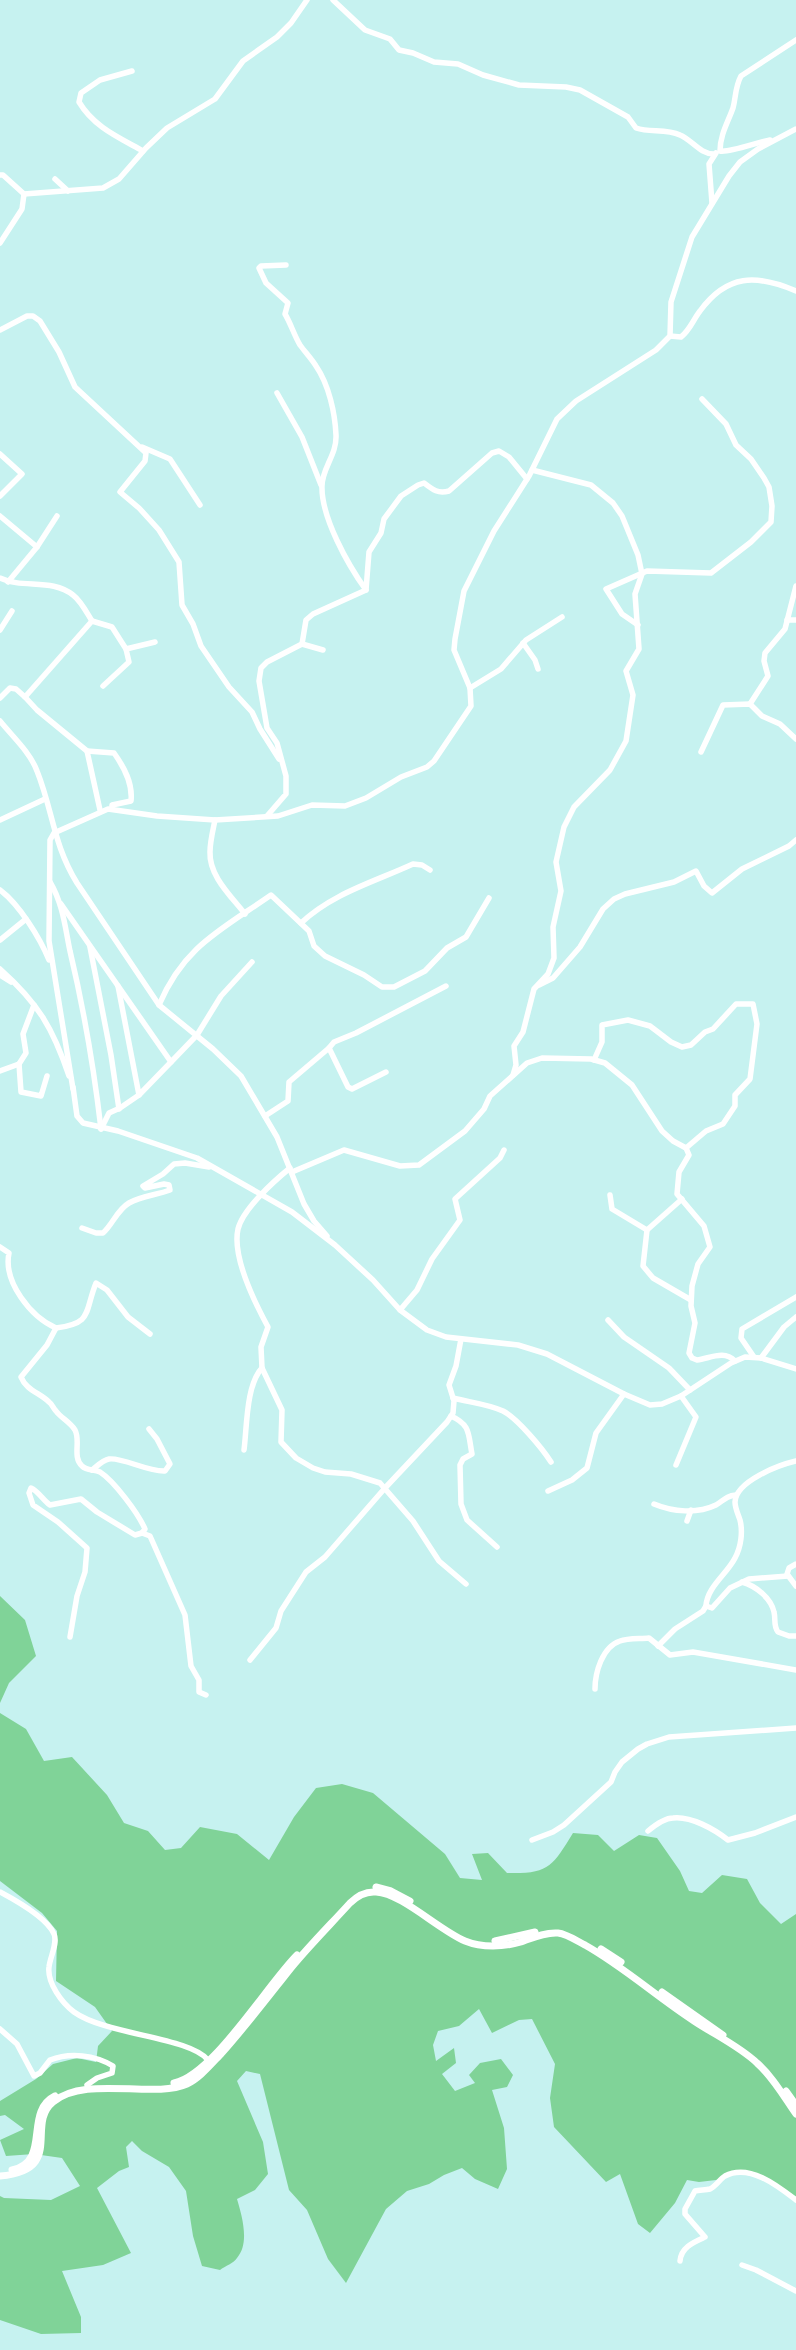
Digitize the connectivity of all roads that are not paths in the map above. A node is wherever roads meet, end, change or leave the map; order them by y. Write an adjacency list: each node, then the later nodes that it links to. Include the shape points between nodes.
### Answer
1 (307, 0): 7 (street, via 277,37 243,61 215,99 167,128)
2 (333, 0): 8 (street, via 366,30 390,39 399,50 434,62 458,64 519,84 580,90 628,117 636,128 680,134 709,154)
3 (796, 40): 8 (street, via 741,76)
4 (132, 71): 7 (street, via 100,80 80,93 79,102 90,118 104,129)
5 (796, 129): 6 (street)
6 (778, 138): 8 (street); 13 (street, via 740,162)
7 (143, 151): 11 (street, via 119,179 103,188)
8 (717, 152): 13 (street, via 709,164)
9 (0, 175): 12 (street)
10 (55, 179): 11 (street)
11 (68, 191): 12 (street)
12 (24, 194): 14 (street, via 22,208)
13 (712, 203): 18 (street, via 692,237 671,302)
14 (0, 243)
15 (286, 265): 25 (street, via 259,268 266,283 288,303 285,314 327,390 334,416 336,449)
16 (796, 291): 18 (street, via 772,280 757,279 722,286 687,332 681,337)
17 (0, 330): 21 (street, via 27,316 40,321 75,387)
18 (670, 336): 23 (street, via 656,350 576,401 557,419)
19 (277, 393): 25 (street, via 302,437)
20 (702, 399): 31 (street, via 726,424 736,445 764,478 769,487 771,522 711,573 647,571)
21 (139, 446): 27 (street, via 170,459); 58 (street, via 147,455 120,492 140,508 179,562 182,605 201,646 229,687 252,712)
22 (0, 454): 26 (street, via 22,474)
23 (532, 470): 24 (street); 31 (street, via 591,485 613,503 635,547)
24 (527, 479): 35 (street, via 500,451 492,453 449,491 442,493 424,483 400,496 384,519 381,533 369,552); 50 (street, via 494,531 464,591 454,650)
25 (322, 484): 35 (street, via 323,498 337,542)
26 (0, 496)
27 (200, 505)
28 (0, 516): 30 (street)
29 (57, 516): 30 (street)
30 (38, 547): 33 (street)
31 (642, 574): 41 (street, via 636,594); 41 (street, via 606,588 622,614)
32 (0, 578): 33 (street)
33 (8, 582): 40 (street, via 57,587 73,595)
34 (796, 586): 38 (street)
35 (366, 590): 45 (street, via 313,614 306,620)
36 (12, 611): 42 (street)
37 (562, 617): 44 (street)
38 (787, 620): 39 (street); 53 (street, via 780,637 765,654 768,676)
39 (796, 620)
40 (92, 621): 46 (street, via 112,627); 51 (street)
41 (638, 626): 84 (street, via 638,649 626,671 633,695 626,740 610,770 574,808 564,827 556,862 561,891 553,927 554,958 548,974)
42 (0, 630)
43 (155, 642): 46 (street)
44 (523, 643): 48 (street); 50 (street, via 501,669)
45 (302, 644): 47 (street); 58 (street, via 267,662 261,668 259,680 267,728 277,743)
46 (126, 649): 49 (street, via 129,662)
47 (323, 650)
48 (538, 670)
49 (102, 686)
50 (470, 688): 62 (street, via 471,706 434,761 427,766 345,806 312,805 278,816)
51 (25, 697): 52 (street, via 10,688); 56 (street)
52 (0, 698)
53 (750, 704): 55 (street); 57 (street, via 723,705)
54 (0, 721): 59 (street, via 36,770)
55 (796, 739)
56 (86, 751): 60 (street, via 114,753 124,767 132,792 131,801 112,805); 61 (street)
57 (701, 752)
58 (283, 762): 62 (street, via 286,794)
59 (45, 799): 63 (street); 65 (street)
60 (112, 809): 61 (street); 64 (street)
61 (100, 810): 65 (street)
62 (267, 816): 64 (street)
63 (0, 820)
64 (215, 820): 72 (street, via 210,852 212,868)
65 (54, 833): 68 (street, via 50,840); 86 (street, via 65,864 77,884)
66 (796, 840): 84 (street, via 742,869 712,893 696,871 674,882 614,899 603,909 580,947 553,978)
67 (430, 870): 74 (street, via 413,864 347,891 316,909)
68 (49, 881): 71 (street); 78 (street)
69 (0, 890): 73 (street)
70 (489, 898): 74 (street, via 466,937 447,948 425,971 394,987 382,987 325,956 314,946 309,930)
71 (61, 904): 76 (street); 100 (street, via 92,1061)
72 (245, 914): 74 (street, via 271,895); 86 (street, via 201,943 168,984)
73 (26, 919): 75 (street); 78 (street)
74 (301, 923)
75 (1, 938)
76 (90, 945): 81 (street); 98 (street)
77 (252, 962): 87 (street, via 221,996)
78 (52, 966): 96 (street)
79 (0, 968): 83 (street)
80 (0, 976): 83 (street)
81 (118, 984): 90 (street); 97 (street)
82 (446, 986): 88 (street, via 334,1042)
83 (21, 988): 85 (street)
84 (534, 989): 94 (street, via 523,1032 514,1046 516,1064)
85 (34, 1005): 91 (street, via 23,1034 26,1053); 96 (street, via 57,1041)
86 (160, 1005): 87 (street)
87 (196, 1035): 90 (street); 99 (street, via 241,1076)
88 (329, 1048): 93 (street, via 348,1087 352,1089); 99 (street, via 289,1082 288,1101)
89 (594, 1060): 94 (street, via 542,1058 527,1063); 101 (street, via 605,1063 632,1085 662,1131); 101 (street, via 602,1042 602,1025 628,1020 650,1026 682,1047 691,1045 713,1029 736,1004 753,1004 757,1024 750,1079 735,1095 735,1106 723,1124 706,1131)
90 (170, 1062): 97 (street)
91 (19, 1064): 92 (street); 95 (street, via 21,1092 40,1096)
92 (0, 1071)
93 (386, 1072)
94 (513, 1075): 104 (street, via 490,1096 465,1131 419,1165 400,1166 344,1150)
95 (47, 1076)
96 (73, 1089): 100 (street, via 77,1116 83,1123)
97 (138, 1095): 98 (street)
98 (119, 1109): 100 (street, via 109,1113)
99 (265, 1116): 104 (street)
100 (101, 1129): 103 (street, via 118,1131 197,1158)
101 (686, 1148): 107 (street, via 689,1155 679,1172 676,1189)
102 (504, 1150): 114 (street, via 500,1158 455,1199 460,1220 432,1259 417,1290)
103 (216, 1168): 106 (street); 108 (street, via 174,1164 143,1186 164,1184 169,1185 170,1190 128,1204 103,1233)
104 (291, 1170): 106 (street, via 274,1181); 110 (street, via 304,1204)
105 (610, 1195): 109 (street, via 612,1209)
106 (262, 1196): 110 (street, via 292,1212); 122 (street, via 251,1206 238,1228 238,1248 250,1294 268,1327 262,1347)
107 (682, 1200): 109 (street); 113 (street, via 704,1226 710,1246 696,1268)
108 (82, 1228)
109 (647, 1230): 113 (street, via 643,1266 653,1278)
110 (335, 1245): 114 (street, via 374,1280)
111 (0, 1247): 117 (street, via 9,1253 10,1277 25,1303 45,1324)
112 (796, 1298): 120 (street, via 742,1329 741,1338)
113 (691, 1300): 121 (street, via 695,1323 689,1353 692,1358 697,1360 720,1354)
114 (400, 1310): 119 (street, via 427,1330 446,1338)
115 (796, 1317): 120 (street)
116 (608, 1320): 124 (street, via 624,1337 669,1368)
117 (56, 1328): 118 (street, via 74,1326 85,1318 96,1283 128,1317); 134 (street, via 21,1377 75,1430 80,1464 84,1469)
118 (150, 1334)
119 (460, 1339): 125 (street, via 518,1345 547,1354); 127 (street, via 449,1385)
120 (758, 1358): 121 (street); 123 (street)
121 (736, 1361): 124 (street)
122 (262, 1368): 130 (street, via 255,1375); 135 (street, via 282,1410 281,1442 296,1458 313,1468 351,1474)
123 (796, 1369)
124 (690, 1390): 126 (street)
125 (624, 1394): 126 (street, via 650,1405); 136 (street, via 596,1433 587,1468 572,1480)
126 (681, 1396): 133 (street, via 696,1417)
127 (453, 1398): 128 (street); 132 (street, via 503,1411 537,1443)
128 (451, 1416): 135 (street); 142 (street, via 463,1421 467,1428 472,1454 460,1465 464,1512 467,1520)
129 (149, 1429): 134 (street, via 170,1464 165,1471 110,1459)
130 (244, 1450)
131 (796, 1461): 137 (street, via 759,1475)
132 (551, 1462)
133 (676, 1465)
134 (92, 1470): 141 (street, via 108,1480 141,1520 145,1529)
135 (385, 1488): 146 (street, via 413,1521 439,1561); 152 (street, via 325,1557 306,1572 281,1611 276,1628)
136 (548, 1491)
137 (736, 1495): 139 (street); 148 (street, via 741,1540 736,1557 706,1595)
138 (654, 1504): 139 (street)
139 (691, 1510): 140 (street)
140 (687, 1520)
141 (142, 1533): 150 (street, via 124,1529 81,1500 50,1505 31,1488 29,1493 34,1505 87,1548 85,1572); 155 (street, via 150,1536 178,1596 185,1615 191,1666 199,1680 199,1692)
142 (497, 1547)
143 (796, 1564): 144 (street, via 789,1568)
144 (788, 1576): 145 (street); 147 (street)
145 (742, 1582): 148 (street, via 730,1588 712,1608); 149 (street, via 766,1598 774,1610 774,1624 778,1632)
146 (466, 1584)
147 (796, 1586)
148 (706, 1606): 151 (street)
149 (796, 1636)
150 (70, 1637)
151 (658, 1646): 153 (street, via 670,1655 693,1652); 154 (street, via 649,1638 620,1640 598,1667)
152 (250, 1660)
153 (796, 1670)
154 (595, 1689)
155 (206, 1695)
156 (796, 1728): 159 (street, via 669,1737 647,1744 622,1762 611,1782 564,1825)
157 (796, 1817): 158 (street, via 728,1840 716,1830 685,1819 671,1818)
158 (648, 1831)
159 (532, 1840)
160 (0, 1892): 162 (street, via 52,1930 55,1936 48,1969 51,1981 58,1995 74,2012 118,2030 189,2047 203,2053)
161 (0, 2029): 163 (street, via 16,2044 34,2076 50,2060 70,2056 86,2056 113,2066 112,2073)
162 (208, 2060): 163 (main road, via 194,2074 180,2081); 164 (main road, via 251,2013 284,1968 350,1896 376,1887 400,1895 452,1930 477,1940 506,1940 545,1930 561,1930 578,1936 756,2056)
163 (87, 2085): 166 (main road, via 45,2102 39,2115 32,2157 16,2169)
164 (796, 2105)
165 (796, 2114): 167 (main road, via 770,2076 752,2058 576,1940 552,1933 510,1945 466,1942 394,1898 370,1892 358,1896 350,1904 293,1966 245,2028 195,2079 178,2086 93,2088 57,2099 45,2114 36,2160 23,2171)
166 (0, 2171)
167 (0, 2176)
168 (796, 2200): 169 (street, via 767,2180 736,2172 725,2176 711,2189 695,2191 685,2214 706,2237 690,2244 681,2254)
169 (680, 2261)
170 (742, 2266): 171 (street)
171 (796, 2291)

